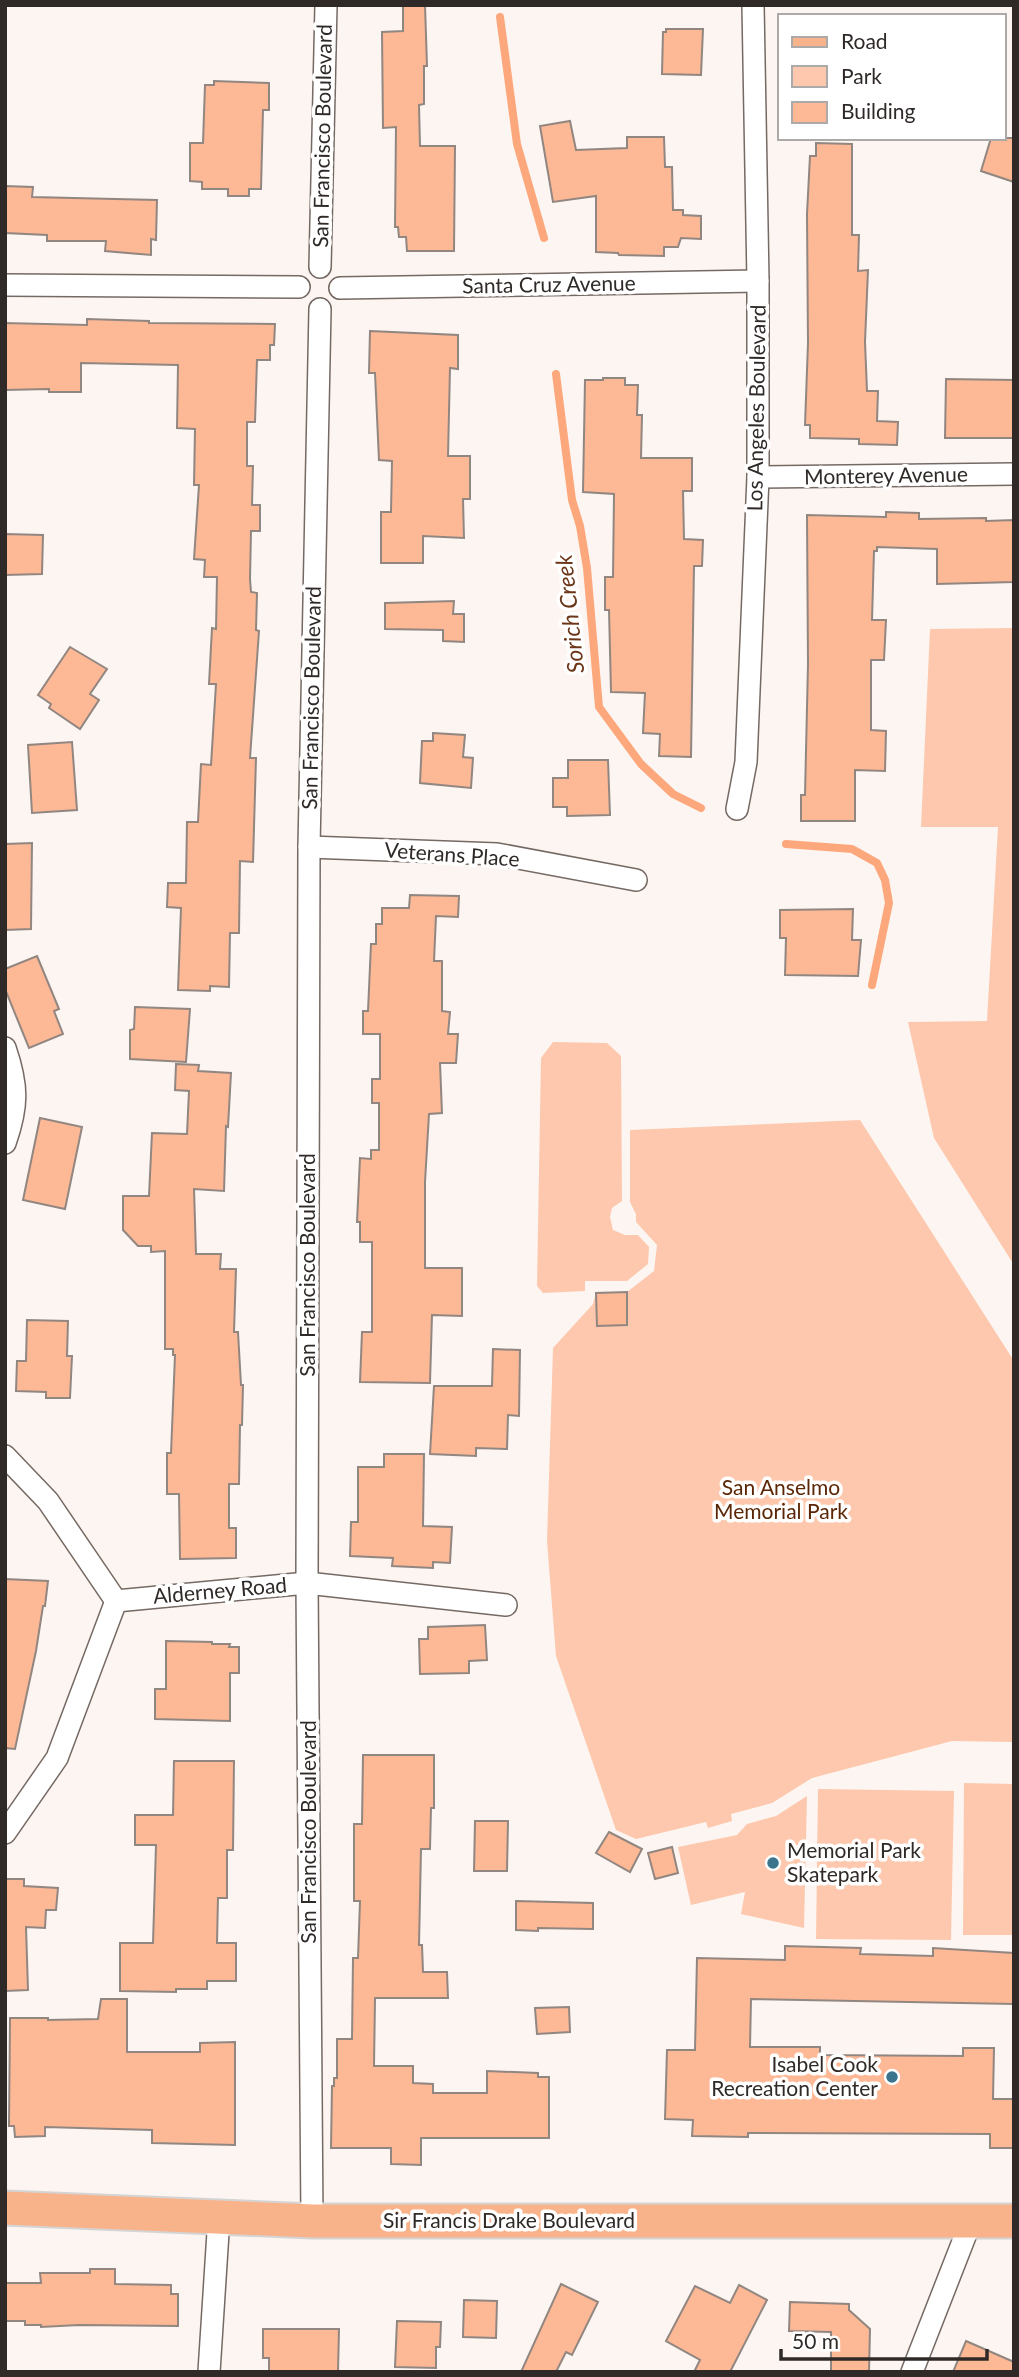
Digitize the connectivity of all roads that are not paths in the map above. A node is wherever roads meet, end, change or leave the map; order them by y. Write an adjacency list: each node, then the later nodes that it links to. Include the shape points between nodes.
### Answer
1 (326, 5): 3 (street, San Francisco Boulevard)
2 (753, 5): 4 (street, Los Angeles Boulevard)
3 (320, 267): 6 (street, via 306,273); 7 (street, via 336,275)
4 (758, 281): 7 (street, Santa Cruz Avenue); 10 (street, Los Angeles Boulevard)
5 (5, 285): 6 (street)
6 (299, 287): 8 (street, via 309,307)
7 (340, 288): 8 (street, via 335,302)
8 (320, 309): 12 (street, San Francisco Boulevard)
9 (1014, 474): 10 (street, Monterey Avenue)
10 (758, 477): 11 (street, Los Angeles Boulevard, via 746,762)
11 (737, 809)
12 (309, 847): 13 (street, Veterans Place, via 497,854); 17 (street, San Francisco Boulevard)
13 (636, 880)
14 (5, 1048): 15 (street, via 15,1077 14,1118)
15 (5, 1143)
16 (5, 1456): 18 (street, via 48,1501)
17 (307, 1583): 18 (street, Alderney Road); 19 (street, Alderney Road); 23 (street, San Francisco Boulevard)
18 (116, 1601): 20 (street, via 57,1759)
19 (506, 1605)
20 (5, 1833)
21 (5, 2208): 22 (main road, Sir Francis Drake Boulevard)
22 (219, 2217): 23 (main road, Sir Francis Drake Boulevard); 26 (street)
23 (312, 2221): 24 (main road, Sir Francis Drake Boulevard)
24 (971, 2221): 25 (main road, Sir Francis Drake Boulevard); 27 (street)
25 (1014, 2221)
26 (209, 2372)
27 (912, 2372)

